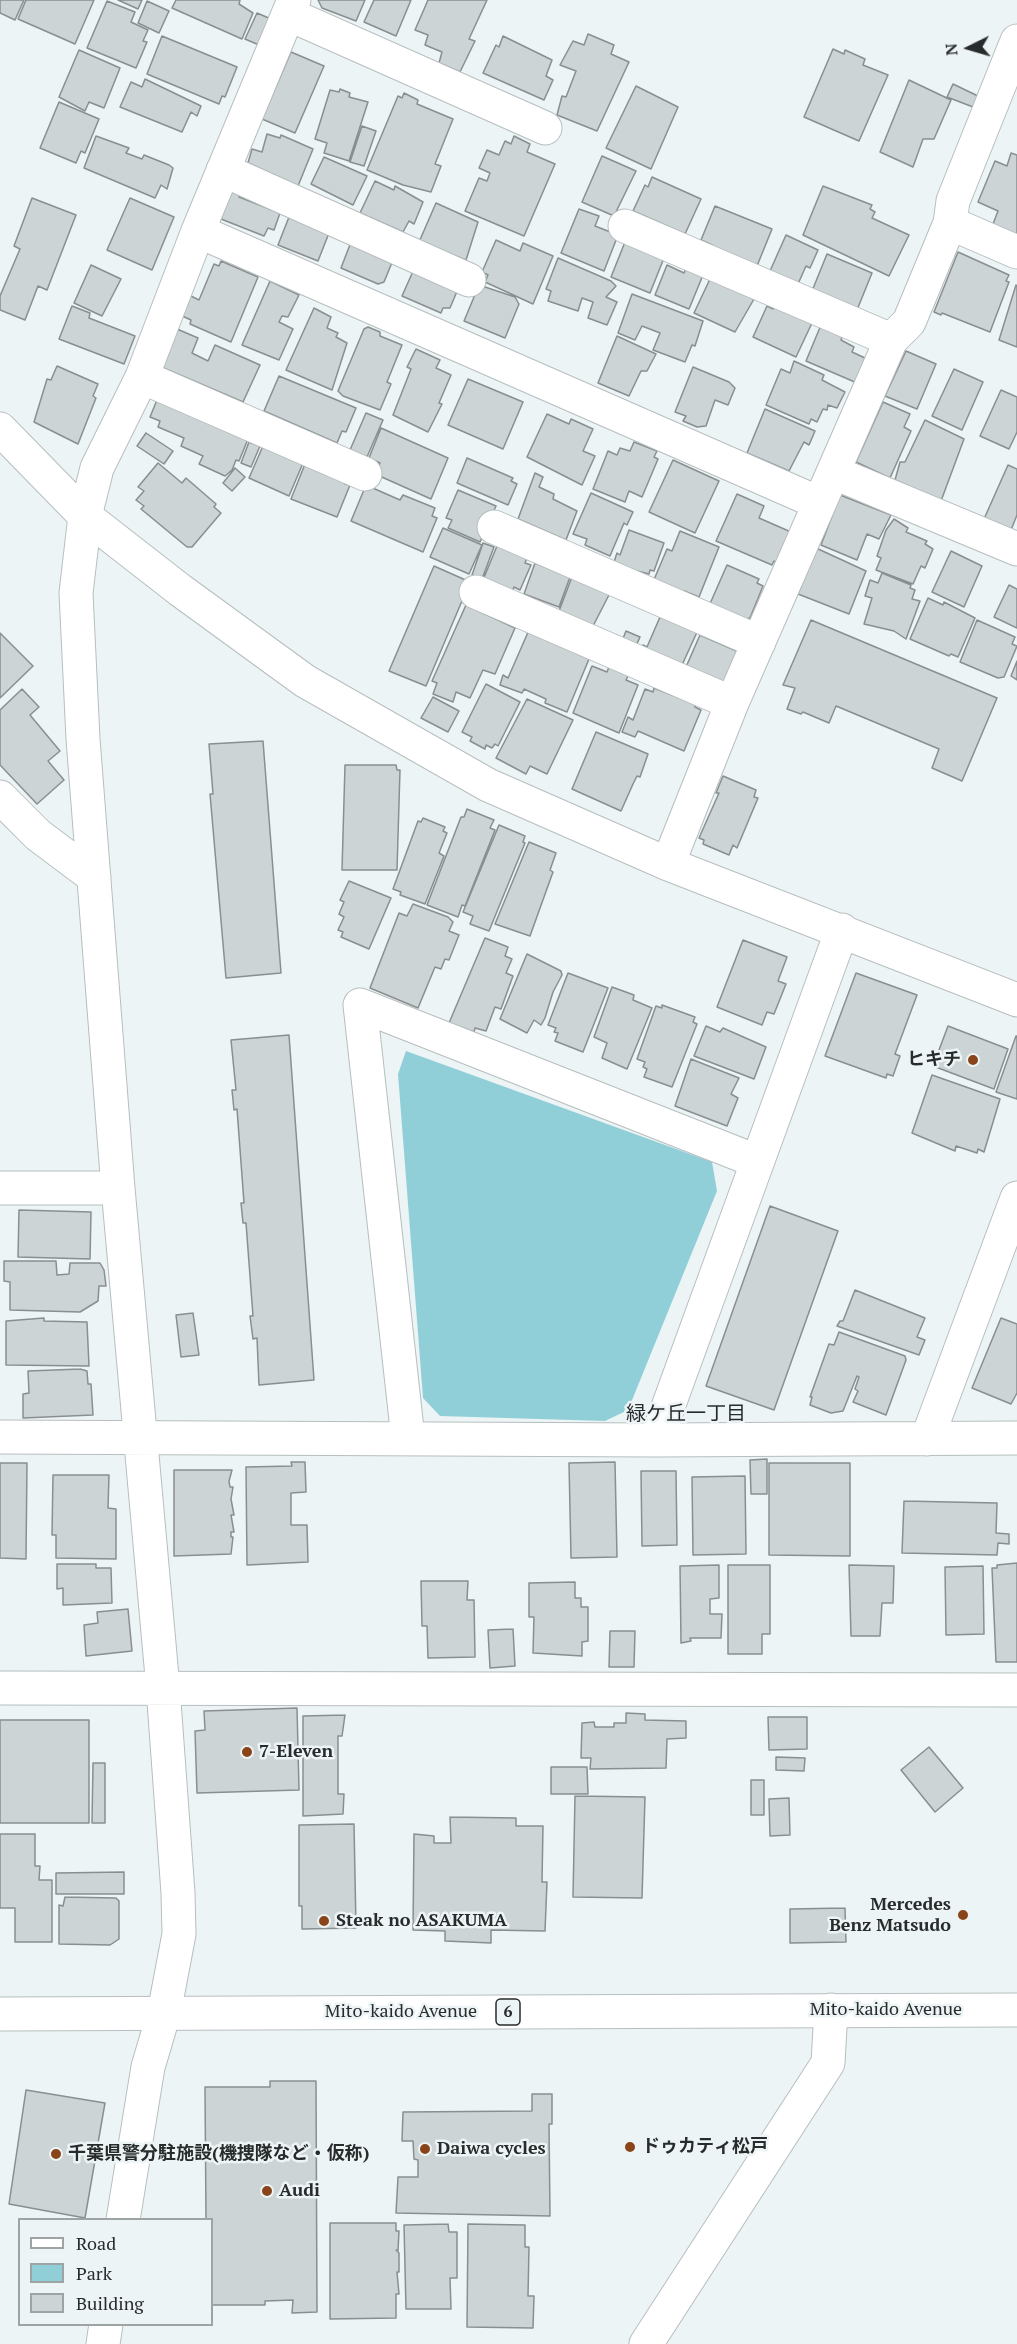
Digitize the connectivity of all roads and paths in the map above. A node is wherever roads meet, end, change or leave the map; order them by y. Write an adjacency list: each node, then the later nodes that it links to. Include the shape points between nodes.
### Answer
1 (291, 7): 3 (main road); 4 (main road)
2 (1017, 41): 5 (main road, via 952,201)
3 (545, 128)
4 (223, 170): 7 (main road); 9 (main road)
5 (950, 223): 8 (main road); 10 (main road, via 909,322)
6 (625, 226): 10 (main road)
7 (198, 231): 11 (main road); 15 (main road)
8 (1017, 252)
9 (469, 280)
10 (891, 340): 13 (main road)
11 (142, 377): 14 (main road); 16 (main road, via 97,468)
12 (0, 429): 16 (main road)
13 (835, 473): 15 (main road); 18 (main road)
14 (365, 474)
15 (819, 503): 20 (main road)
16 (85, 516): 23 (main road, via 305,681 488,785); 24 (main road, via 76,593)
17 (494, 527): 20 (main road)
18 (1017, 549)
19 (476, 592): 21 (main road)
20 (759, 642): 21 (main road)
21 (732, 703): 23 (main road)
22 (0, 796): 24 (main road, via 38,835)
23 (668, 864): 25 (main road)
24 (94, 877): 29 (main road)
25 (842, 930): 26 (main road); 27 (main road)
26 (1017, 1000)
27 (756, 1161): 34 (main road, via 360,1005); 36 (main road)
28 (0, 1188): 29 (main road)
29 (118, 1188): 32 (main road)
30 (1017, 1198): 35 (main road)
31 (0, 1437): 32 (main road)
32 (140, 1437): 34 (main road); 38 (main road)
33 (1017, 1437): 35 (main road)
34 (408, 1438): 36 (main road)
35 (927, 1439): 36 (main road)
36 (656, 1440)
37 (0, 1688): 38 (main road)
38 (163, 1688): 39 (main road); 42 (main road, via 179,1934)
39 (1017, 1690)
40 (831, 2010): 41 (main road, Mito-kaido Avenue / 6); 42 (main road, Mito-kaido Avenue / 6); 47 (main road, via 828,2063)
41 (1017, 2010)
42 (164, 2013): 43 (main road, Mito-kaido Avenue / 6); 44 (main road, via 148,2067)
43 (0, 2014)
44 (123, 2218)
45 (106, 2326): 46 (main road)
46 (103, 2344)
47 (646, 2344)

